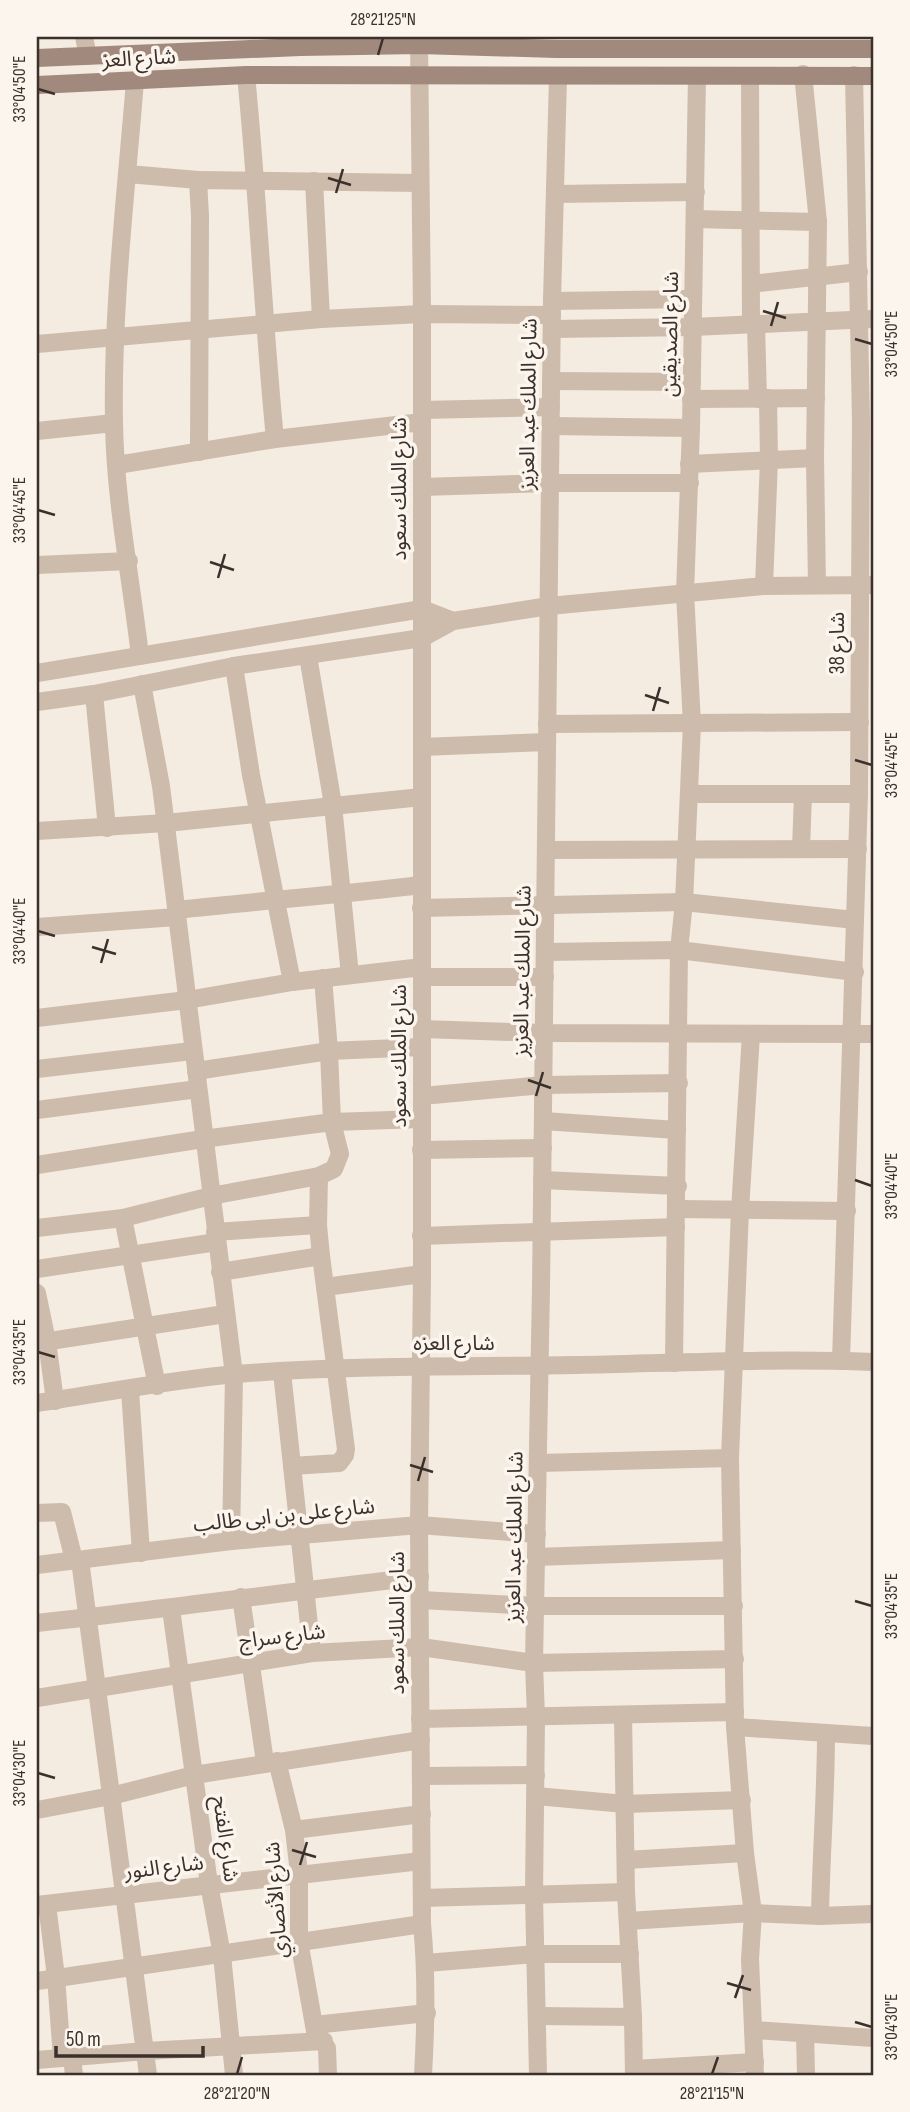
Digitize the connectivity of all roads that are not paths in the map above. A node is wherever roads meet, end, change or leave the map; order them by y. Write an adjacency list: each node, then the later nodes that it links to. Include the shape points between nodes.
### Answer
1 (84, 37): 9 (street)
2 (419, 41): 3 (main road, شارع العز); 5 (main road, شارع العز); 15 (street, شارع الملك سعود)
3 (300, 42): 4 (main road, شارع العز)
4 (227, 43): 9 (main road, شارع العز)
5 (556, 43): 6 (main road, شارع العز)
6 (701, 43): 7 (main road, شارع العز)
7 (838, 43): 8 (main road, شارع العز)
8 (873, 49)
9 (88, 55): 10 (main road, شارع العز)
10 (37, 58)
11 (803, 74): 13 (main road, شارع العز); 18 (main road, شارع العز); 31 (street)
12 (246, 75): 15 (main road, شارع العز); 19 (main road, شارع العز); 23 (street)
13 (855, 75): 14 (main road, شارع العز); 28 (street, شارع 38)
14 (873, 75)
15 (420, 76): 16 (main road, شارع العز); 25 (street, شارع الملك سعود)
16 (558, 76): 17 (main road, شارع العز); 27 (street, شارع الملك عبد العزيز)
17 (697, 76): 18 (main road, شارع العز); 26 (street, شارع الصديقين)
18 (750, 77): 30 (street)
19 (135, 81): 20 (main road, شارع العز); 21 (street)
20 (37, 85)
21 (128, 174): 22 (street); 45 (street)
22 (198, 180): 23 (street); 44 (street)
23 (256, 180): 24 (street); 42 (street)
24 (314, 181): 25 (street); 38 (street)
25 (420, 183): 36 (street, شارع الملك سعود)
26 (696, 192): 27 (street); 29 (street, شارع الصديقين)
27 (556, 194): 37 (street, شارع الملك عبد العزيز)
28 (865, 216): 32 (street, شارع 38)
29 (695, 219): 30 (street); 35 (street, شارع الصديقين)
30 (752, 220): 31 (street); 34 (street)
31 (818, 222): 33 (street)
32 (859, 272): 33 (street); 39 (street, شارع 38)
33 (819, 277): 34 (street); 40 (street)
34 (751, 284): 41 (street)
35 (694, 299): 37 (street); 43 (street, شارع الصديقين)
36 (422, 314): 37 (street); 38 (street); 52 (street, شارع الملك سعود)
37 (552, 315): 43 (street); 47 (street, شارع الملك عبد العزيز)
38 (321, 319): 42 (street)
39 (866, 319): 40 (street); 53 (street, شارع 38)
40 (817, 321): 41 (street); 50 (street)
41 (753, 324): 43 (street); 49 (street)
42 (264, 325): 44 (street); 58 (street)
43 (693, 327): 48 (street, شارع الصديقين)
44 (199, 331): 45 (street); 59 (street)
45 (116, 337): 46 (street); 54 (street)
46 (37, 344)
47 (551, 381): 48 (street); 51 (street, شارع الملك عبد العزيز)
48 (691, 390): 49 (street); 56 (street, شارع الصديقين)
49 (763, 398): 50 (street); 61 (street)
50 (816, 398): 60 (street)
51 (551, 407): 52 (street); 55 (street, شارع الملك عبد العزيز)
52 (422, 416): 58 (street); 66 (street, شارع الملك سعود)
53 (867, 421): 70 (street, شارع 38)
54 (114, 423): 57 (street); 63 (street)
55 (551, 426): 56 (street); 64 (street, شارع الملك عبد العزيز)
56 (691, 428): 62 (street, شارع الصديقين)
57 (37, 431)
58 (275, 439): 59 (street)
59 (199, 452): 63 (street)
60 (815, 458): 61 (street); 69 (street)
61 (769, 460): 62 (street); 71 (street)
62 (689, 464): 65 (street, شارع الصديقين)
63 (117, 465): 67 (street)
64 (550, 483): 65 (street); 66 (street); 73 (street, شارع الملك عبد العزيز)
65 (690, 483): 72 (street, شارع الصديقين)
66 (422, 488): 74 (street, شارع الملك سعود)
67 (129, 561): 68 (street); 77 (street)
68 (37, 565)
69 (817, 585): 70 (street); 71 (street)
70 (867, 585): 84 (street, شارع 38)
71 (764, 586): 72 (street)
72 (685, 593): 73 (street); 85 (street, شارع الصديقين)
73 (550, 606): 75 (street); 86 (street, شارع الملك عبد العزيز)
74 (422, 609): 75 (street); 76 (street, شارع الملك سعود); 77 (street)
75 (453, 621): 76 (street)
76 (422, 638): 78 (street); 87 (street, شارع الملك سعود)
77 (140, 656): 80 (street)
78 (308, 656): 79 (street); 93 (street)
79 (234, 666): 81 (street); 94 (street)
80 (37, 673)
81 (142, 684): 82 (street); 95 (street)
82 (94, 694): 83 (street); 96 (street)
83 (37, 702)
84 (860, 722): 85 (street); 88 (street, شارع 38)
85 (692, 724): 86 (street); 89 (street, شارع الصديقين)
86 (547, 733): 87 (street); 100 (street, شارع الملك عبد العزيز)
87 (422, 747): 92 (street, شارع الملك سعود)
88 (866, 755): 91 (street, شارع 38)
89 (689, 794): 90 (street); 101 (street, شارع الصديقين)
90 (803, 794): 91 (street); 98 (street)
91 (859, 794): 99 (street, شارع 38)
92 (422, 797): 93 (street); 102 (street, شارع الملك سعود)
93 (332, 805): 94 (street); 103 (street)
94 (259, 815): 95 (street); 104 (street)
95 (166, 823): 96 (street); 108 (street)
96 (107, 828): 97 (street)
97 (37, 831)
98 (801, 849): 99 (street); 101 (street)
99 (858, 849): 109 (street, شارع 38)
100 (546, 850): 101 (street); 106 (street, شارع الملك عبد العزيز)
101 (685, 850): 105 (street, شارع الصديقين)
102 (421, 885): 103 (street); 107 (street, شارع الملك سعود)
103 (342, 895): 104 (street); 115 (street)
104 (276, 899): 108 (street); 118 (street)
105 (684, 902): 106 (street); 109 (street); 111 (street, شارع الصديقين)
106 (546, 905): 107 (street); 112 (street, شارع الملك عبد العزيز)
107 (421, 908): 113 (street, شارع الملك سعود)
108 (176, 913): 110 (street); 119 (street)
109 (855, 920): 114 (street, شارع 38)
110 (37, 927)
111 (679, 950): 112 (street); 114 (street); 123 (street, شارع الصديقين)
112 (545, 952): 116 (street, شارع الملك عبد العزيز)
113 (422, 972): 115 (street); 116 (street); 126 (street, شارع الملك سعود)
114 (855, 972): 122 (street, شارع 38)
115 (350, 975): 117 (street)
116 (545, 977): 121 (street, شارع الملك عبد العزيز)
117 (323, 978): 118 (street); 128 (street)
118 (292, 982): 119 (street)
119 (187, 1000): 120 (street); 127 (street)
120 (37, 1018)
121 (544, 1032): 123 (street); 126 (street); 132 (street, شارع الملك عبد العزيز)
122 (852, 1033): 124 (street); 125 (street); 149 (street, شارع 38)
123 (680, 1034): 124 (street); 131 (street, شارع الصديقين)
124 (751, 1034): 148 (street)
125 (873, 1034)
126 (422, 1038): 128 (street); 133 (street, شارع الملك سعود)
127 (192, 1051): 129 (street); 130 (street)
128 (329, 1051): 130 (street); 137 (street)
129 (37, 1069)
130 (197, 1080): 134 (street); 139 (street)
131 (679, 1083): 132 (street); 138 (street, شارع الصديقين)
132 (544, 1085): 133 (street); 136 (street, شارع الملك عبد العزيز)
133 (422, 1096): 135 (street, شارع الملك سعود)
134 (37, 1110)
135 (421, 1119): 137 (street); 141 (street, شارع الملك سعود)
136 (543, 1121): 138 (street); 140 (street, شارع الملك عبد العزيز)
137 (332, 1122): 139 (street); 143 (street, via 340,1158 334,1168)
138 (677, 1130): 145 (street, شارع الصديقين)
139 (203, 1139): 142 (street); 146 (street)
140 (543, 1148): 141 (street); 144 (street, شارع الملك عبد العزيز)
141 (421, 1150): 155 (street, شارع الملك سعود)
142 (37, 1165)
143 (319, 1176): 146 (street); 151 (street)
144 (542, 1180): 145 (street); 154 (street, شارع الملك عبد العزيز)
145 (678, 1186): 147 (street, شارع الصديقين)
146 (211, 1196): 150 (street); 156 (street)
147 (677, 1209): 148 (street); 152 (street, شارع الصديقين)
148 (740, 1210): 149 (street); 167 (street)
149 (847, 1211): 168 (street, شارع 38)
150 (123, 1217): 153 (street); 158 (street)
151 (318, 1225): 156 (street); 157 (street)
152 (676, 1227): 154 (street); 170 (street, شارع الصديقين)
153 (37, 1228)
154 (542, 1233): 155 (street); 172 (street, شارع الملك عبد العزيز)
155 (421, 1236): 161 (street, شارع الملك سعود)
156 (216, 1237): 158 (street); 160 (street)
157 (321, 1256): 160 (street); 162 (street)
158 (131, 1257): 159 (street); 165 (street)
159 (37, 1269)
160 (220, 1272): 164 (street)
161 (422, 1274): 162 (street); 171 (street, شارع الملك سعود)
162 (325, 1287): 173 (street)
163 (37, 1293): 166 (street)
164 (225, 1314): 165 (street); 175 (street)
165 (145, 1328): 166 (street); 176 (street)
166 (42, 1342): 178 (street)
167 (736, 1361): 168 (street, شارع العزه); 170 (street, شارع العزه); 179 (street)
168 (841, 1361): 169 (street, شارع العزه)
169 (873, 1362)
170 (674, 1363): 172 (street, شارع العزه)
171 (421, 1365): 172 (street, شارع العزه); 173 (street, شارع العزه); 183 (street, شارع الملك سعود)
172 (539, 1365): 180 (street, شارع الملك عبد العزيز)
173 (336, 1369): 174 (street, شارع العزه); 181 (street, via 345,1455 335,1464)
174 (282, 1371): 175 (street, شارع العزه); 181 (street)
175 (234, 1375): 176 (street, شارع العزه); 186 (street)
176 (157, 1386): 177 (street, شارع العزه)
177 (130, 1390): 178 (street, شارع العزه); 188 (street)
178 (46, 1402)
179 (730, 1458): 180 (street); 187 (street)
180 (538, 1463): 184 (street, شارع الملك عبد العزيز)
181 (292, 1466): 185 (street)
182 (37, 1513): 190 (street, via 62,1512)
183 (419, 1525): 184 (street, شارع على بن ابى طالب); 185 (street, شارع على بن ابى طالب); 192 (street, شارع الملك سعود)
184 (537, 1534): 189 (street, شارع الملك عبد العزيز)
185 (300, 1535): 186 (street, شارع على بن ابى طالب); 193 (street)
186 (231, 1541): 188 (street, شارع على بن ابى طالب)
187 (732, 1550): 189 (street); 197 (street)
188 (141, 1553): 190 (street, شارع على بن ابى طالب)
189 (536, 1558): 196 (street, شارع الملك عبد العزيز)
190 (76, 1560): 191 (street, شارع على بن ابى طالب); 199 (street)
191 (37, 1565)
192 (420, 1577): 193 (street); 195 (street, شارع الملك سعود)
193 (305, 1590): 194 (street); 202 (street)
194 (241, 1597): 198 (street); 205 (street, شارع الأنصاري)
195 (421, 1600): 196 (street); 201 (street, شارع الملك سعود)
196 (535, 1606): 197 (street); 204 (street, شارع الملك عبد العزيز)
197 (734, 1606): 203 (street)
198 (171, 1609): 199 (street); 206 (street, شارع الفتح)
199 (86, 1618): 200 (street); 207 (street)
200 (37, 1623)
201 (421, 1647): 202 (street, شارع سراج); 204 (street, شارع سراج); 211 (street, شارع الملك سعود)
202 (312, 1653): 205 (street, شارع سراج)
203 (735, 1659): 204 (street, شارع سراج); 212 (street)
204 (534, 1662): 210 (street, شارع الملك عبد العزيز)
205 (249, 1663): 206 (street, شارع سراج); 216 (street, شارع الأنصاري)
206 (181, 1673): 207 (street, شارع سراج); 217 (street, شارع الفتح)
207 (96, 1689): 208 (street, شارع سراج); 220 (street)
208 (37, 1698)
209 (623, 1715): 210 (street); 212 (street); 223 (street)
210 (536, 1717): 211 (street); 218 (street, شارع الملك عبد العزيز)
211 (420, 1719): 215 (street, شارع الملك سعود)
212 (735, 1720): 213 (street); 222 (street)
213 (826, 1733): 214 (street); 239 (street)
214 (873, 1736)
215 (421, 1740): 216 (street); 219 (street, شارع الملك سعود)
216 (271, 1762): 217 (street); 226 (street, شارع الأنصاري)
217 (194, 1774): 220 (street); 231 (street, شارع الفتح)
218 (536, 1775): 219 (street); 221 (street, شارع الملك عبد العزيز)
219 (421, 1776): 225 (street, شارع الملك سعود)
220 (111, 1796): 224 (street); 233 (street)
221 (536, 1796): 223 (street); 234 (street, شارع الملك عبد العزيز)
222 (742, 1800): 223 (street); 227 (street)
223 (625, 1804): 228 (street)
224 (37, 1810)
225 (422, 1814): 226 (street); 229 (street, شارع الملك سعود)
226 (294, 1830): 230 (street, شارع الأنصاري)
227 (745, 1853): 228 (street); 237 (street)
228 (626, 1860): 232 (street)
229 (421, 1861): 230 (street, شارع النور); 235 (street, شارع الملك سعود)
230 (299, 1873): 231 (street, شارع النور); 242 (street, شارع الأنصاري)
231 (209, 1884): 233 (street, شارع النور); 245 (street, شارع الفتح)
232 (626, 1892): 234 (street); 240 (street)
233 (124, 1895): 236 (street, شارع النور); 247 (street)
234 (534, 1896): 235 (street); 243 (street, شارع الملك عبد العزيز)
235 (422, 1898): 241 (street, شارع الملك سعود)
236 (42, 1905): 248 (street)
237 (753, 1913): 239 (street); 240 (street); 254 (street)
238 (873, 1914): 239 (street)
239 (820, 1916)
240 (628, 1921): 244 (street)
241 (422, 1924): 242 (street); 246 (street, شارع الملك سعود)
242 (299, 1941): 245 (street); 253 (street, شارع الأنصاري)
243 (536, 1954): 244 (street); 246 (street); 251 (street, شارع الملك عبد العزيز)
244 (631, 1954): 252 (street)
245 (222, 1955): 247 (street); 258 (street, شارع الفتح)
246 (426, 1964): 250 (street, شارع الملك سعود)
247 (133, 1965): 248 (street); 259 (street)
248 (56, 1977): 249 (street); 261 (street)
249 (37, 1981)
250 (427, 2012): 253 (street); 267 (street, شارع الملك سعود)
251 (538, 2016): 252 (street); 268 (street, شارع الملك عبد العزيز)
252 (633, 2017): 263 (street)
253 (314, 2025): 257 (street, شارع الأنصاري)
254 (753, 2030): 255 (street); 262 (street)
255 (805, 2034): 256 (street); 269 (street)
256 (873, 2038)
257 (324, 2041): 258 (street); 266 (street, شارع الأنصاري)
258 (232, 2047): 259 (street); 265 (street, شارع الفتح)
259 (146, 2051): 261 (street); 264 (street)
260 (37, 2060): 261 (street)
261 (69, 2064)
262 (755, 2069): 263 (street)
263 (634, 2072)
264 (148, 2075)
265 (234, 2075)
266 (328, 2075)
267 (423, 2075)
268 (538, 2075)
269 (806, 2075)

